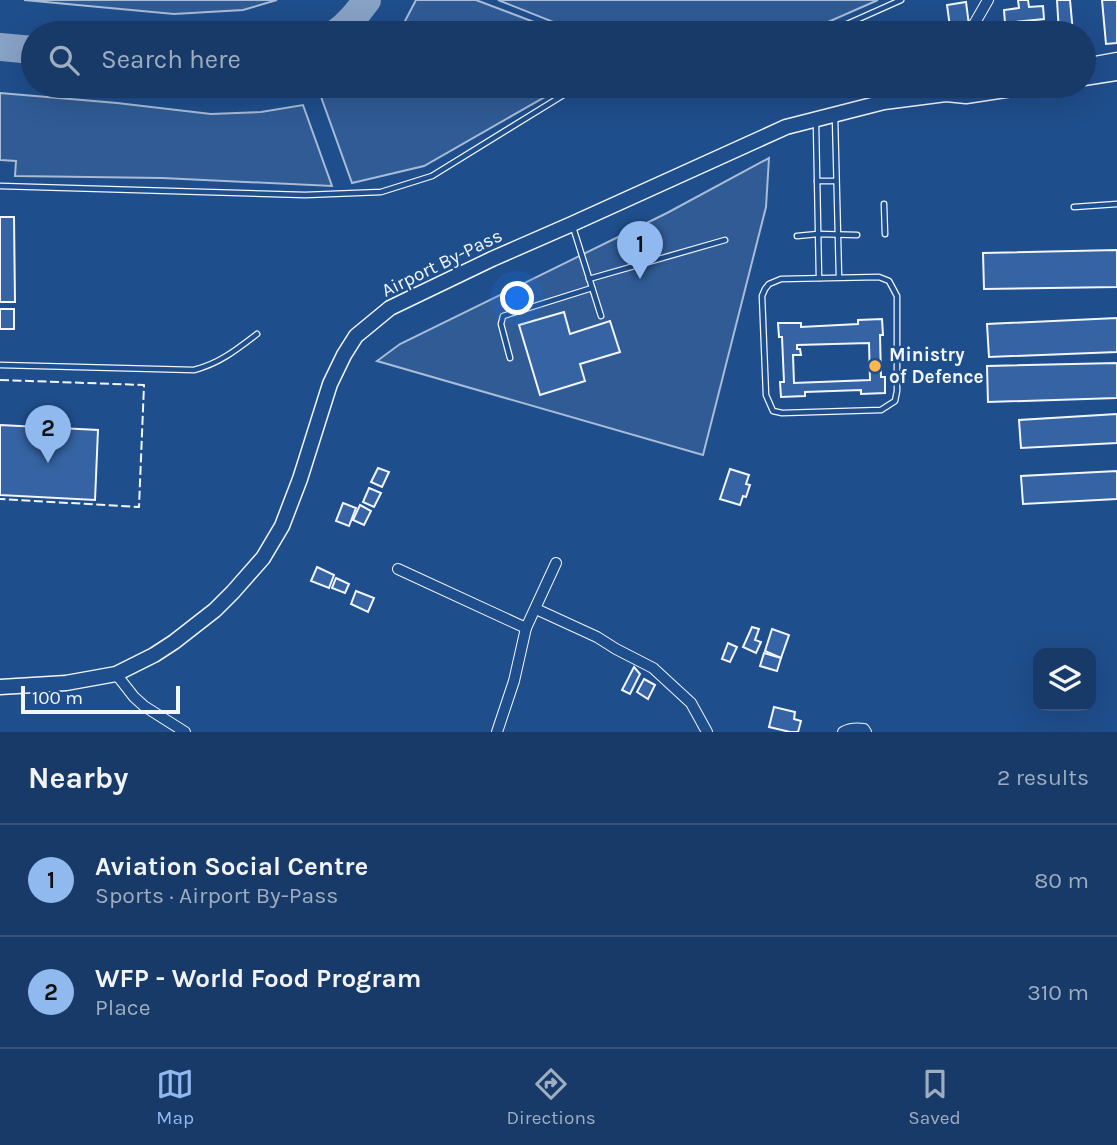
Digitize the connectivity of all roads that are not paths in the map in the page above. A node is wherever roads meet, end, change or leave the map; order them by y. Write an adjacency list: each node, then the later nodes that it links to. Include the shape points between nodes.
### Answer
1 (901, 0): 3 (lane)
2 (988, 0): 4 (street)
3 (854, 21)
4 (976, 21)
5 (1117, 60): 6 (main road)
6 (1096, 64)
7 (1117, 73): 8 (main road)
8 (1096, 76)
9 (559, 98): 15 (lane, via 432,176 381,192 305,195)
10 (905, 98): 11 (main road, Airport By-Pass)
11 (835, 114): 12 (main road, Airport By-Pass); 14 (lane)
12 (815, 120): 13 (lane); 19 (main road, Airport By-Pass, via 764,136)
13 (817, 181): 14 (lane); 20 (lane)
14 (836, 181): 21 (lane)
15 (0, 187)
16 (884, 204): 22 (lane)
17 (1117, 204): 18 (lane)
18 (1074, 207)
19 (572, 224): 28 (lane); 38 (main road, Airport By-Pass, via 410,297 356,336 330,384 282,526 263,558 189,631)
20 (818, 234): 21 (lane); 24 (lane); 27 (lane)
21 (838, 234): 23 (lane); 26 (lane)
22 (885, 234)
23 (858, 235)
24 (797, 236)
25 (725, 240): 28 (lane)
26 (839, 277): 27 (lane); 27 (lane, via 879,276 895,291 897,397 881,410 778,413 766,395 762,296 769,284 782,279)
27 (819, 278)
28 (589, 279): 29 (lane)
29 (592, 288): 30 (lane); 32 (lane, via 503,316)
30 (601, 316)
31 (257, 334): 33 (lane, via 229,356 194,370)
32 (510, 358)
33 (0, 365)
34 (556, 564): 36 (street)
35 (398, 569): 37 (street)
36 (536, 609): 37 (street); 42 (street, via 653,668 691,703)
37 (526, 628): 41 (street)
38 (116, 674): 39 (main road, Airport By-Pass); 40 (street, via 144,706)
39 (0, 687)
40 (185, 732)
41 (497, 732)
42 (707, 732)
43 (843, 732): 44 (street, via 858,728)
44 (866, 732)

